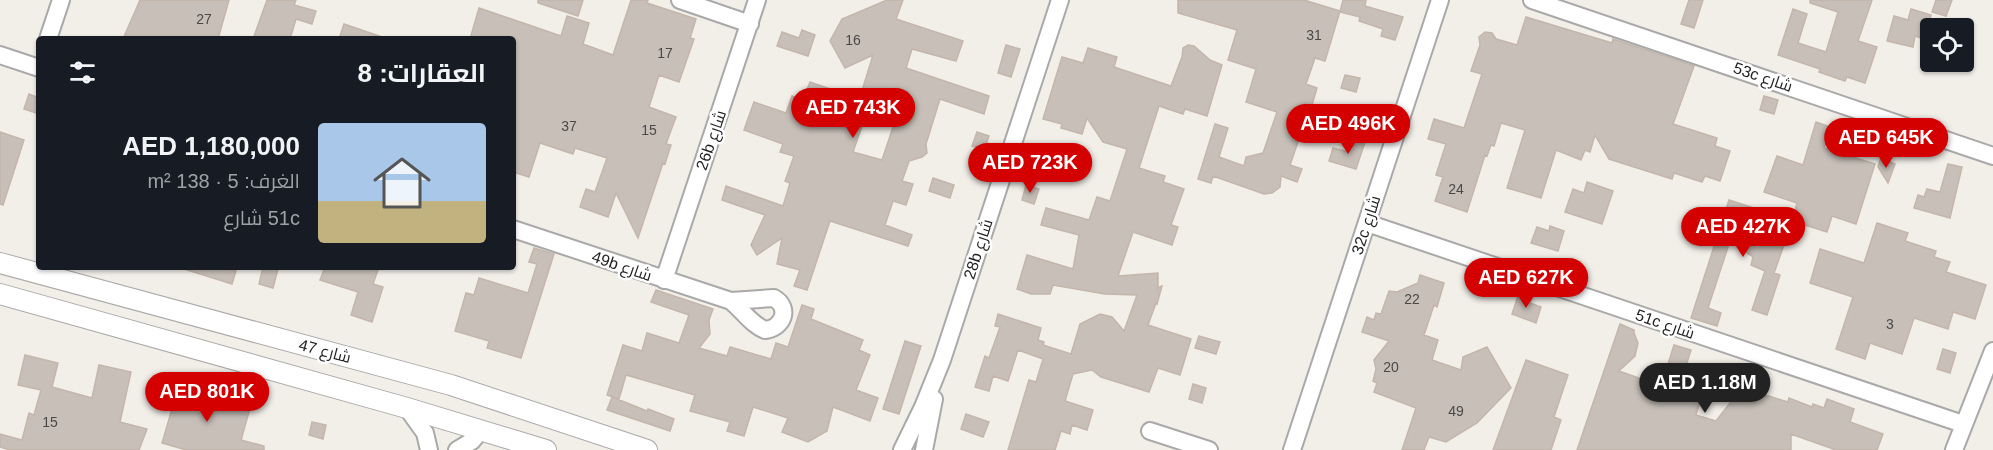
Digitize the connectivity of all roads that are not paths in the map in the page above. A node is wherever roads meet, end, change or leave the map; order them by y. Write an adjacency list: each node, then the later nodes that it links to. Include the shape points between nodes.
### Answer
1 (61, 0): 8 (street)
2 (680, 0): 7 (street)
3 (757, 0): 7 (street, 26b شارع)
4 (1060, 0): 19 (street, 28b شارع)
5 (1440, 0): 12 (street, 32c شارع)
6 (1532, 0): 11 (street, 53c شارع)
7 (750, 24): 15 (street, 26b شارع)
8 (49, 36)
9 (0, 55): 10 (street)
10 (36, 66)
11 (1993, 156)
12 (1367, 223): 21 (street, 51c شارع); 31 (street, 32c شارع)
13 (516, 230): 15 (street, 49b شارع)
14 (0, 263): 27 (street, شارع 47, via 451,386)
15 (664, 280): 17 (street, 49b شارع)
16 (0, 294): 20 (street, شارع 47)
17 (730, 301)
18 (1993, 351): 21 (street)
19 (942, 360): 28 (street, 28b شارع); 29 (street, 28b شارع)
20 (406, 408): 22 (street, شارع 47); 24 (street, via 424,434)
21 (1963, 424): 32 (street)
22 (481, 430): 25 (street); 26 (street, شارع 47)
23 (1150, 430): 30 (street)
24 (429, 450)
25 (457, 450)
26 (546, 450)
27 (647, 450)
28 (902, 450)
29 (924, 450)
30 (1209, 450)
31 (1292, 450)
32 (1954, 450)

